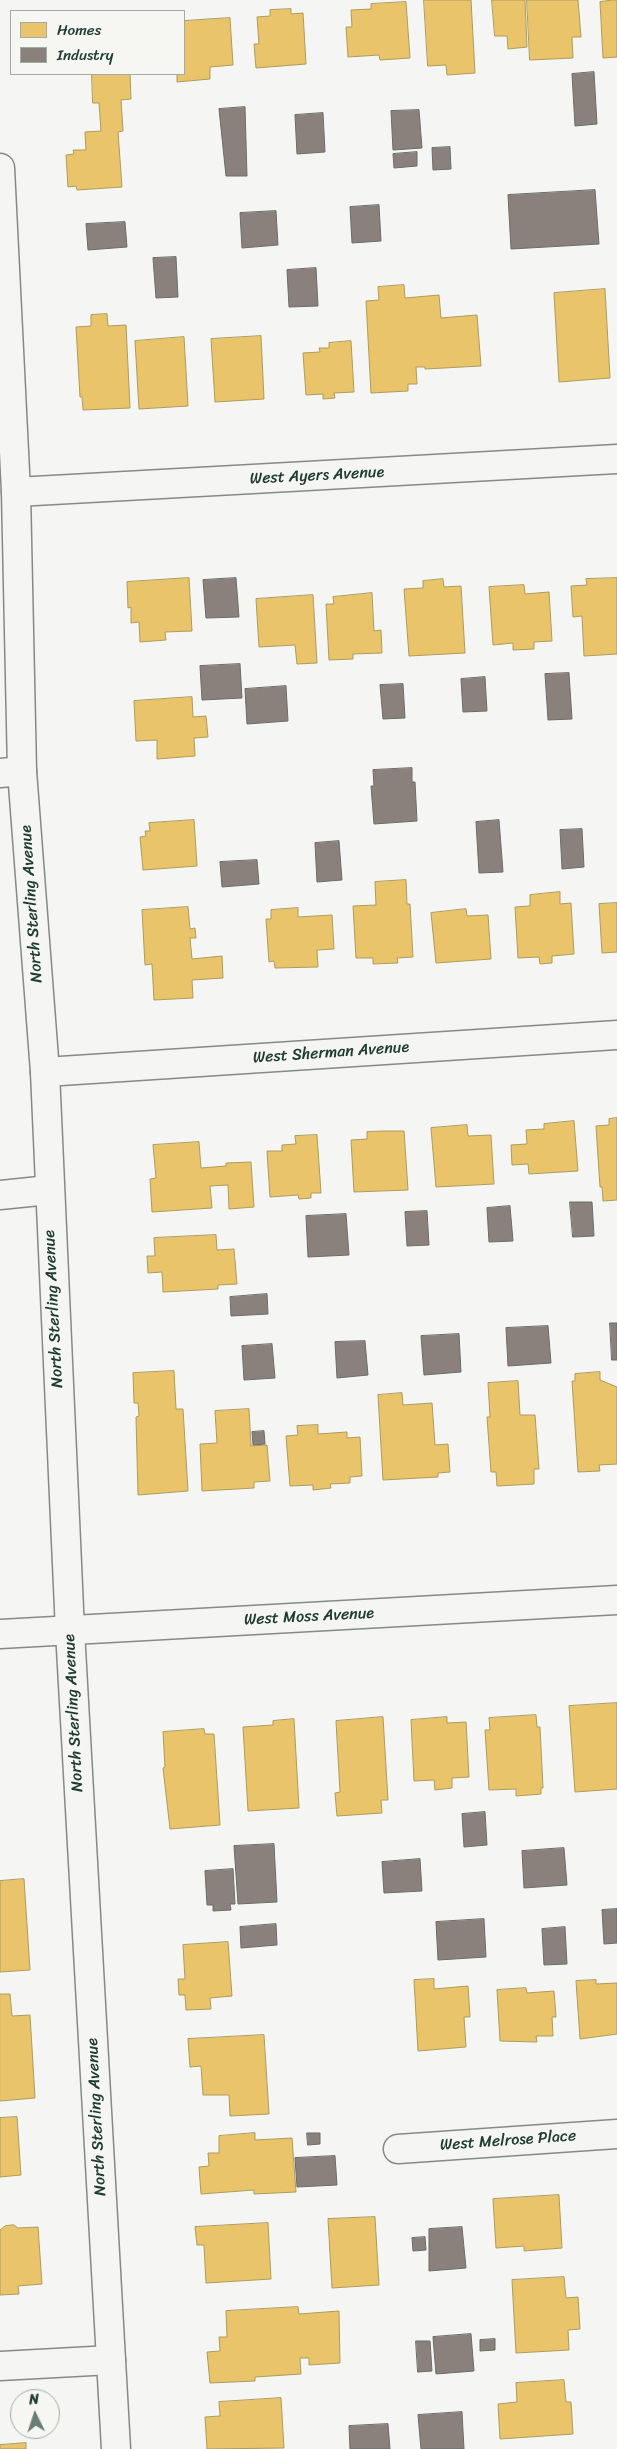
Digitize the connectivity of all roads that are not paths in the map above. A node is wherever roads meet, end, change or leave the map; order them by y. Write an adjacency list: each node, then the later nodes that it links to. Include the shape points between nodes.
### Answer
1 (0, 168): 3 (street, North Sterling Avenue)
2 (617, 459): 3 (street, West Ayers Avenue)
3 (16, 492): 4 (street, North Sterling Avenue)
4 (11, 772): 6 (street, North Sterling Avenue)
5 (617, 1035): 6 (street, West Sherman Avenue)
6 (45, 1072): 7 (street, North Sterling Avenue)
7 (49, 1190): 8 (street); 10 (street, North Sterling Avenue)
8 (0, 1195)
9 (617, 1600): 10 (street, West Moss Avenue)
10 (70, 1631): 11 (street, West Moss Avenue); 14 (street, North Sterling Avenue)
11 (0, 1634)
12 (617, 2134): 13 (street, West Melrose Place)
13 (398, 2149)
14 (111, 2360): 15 (street); 16 (street, North Sterling Avenue)
15 (0, 2366)
16 (116, 2449)

